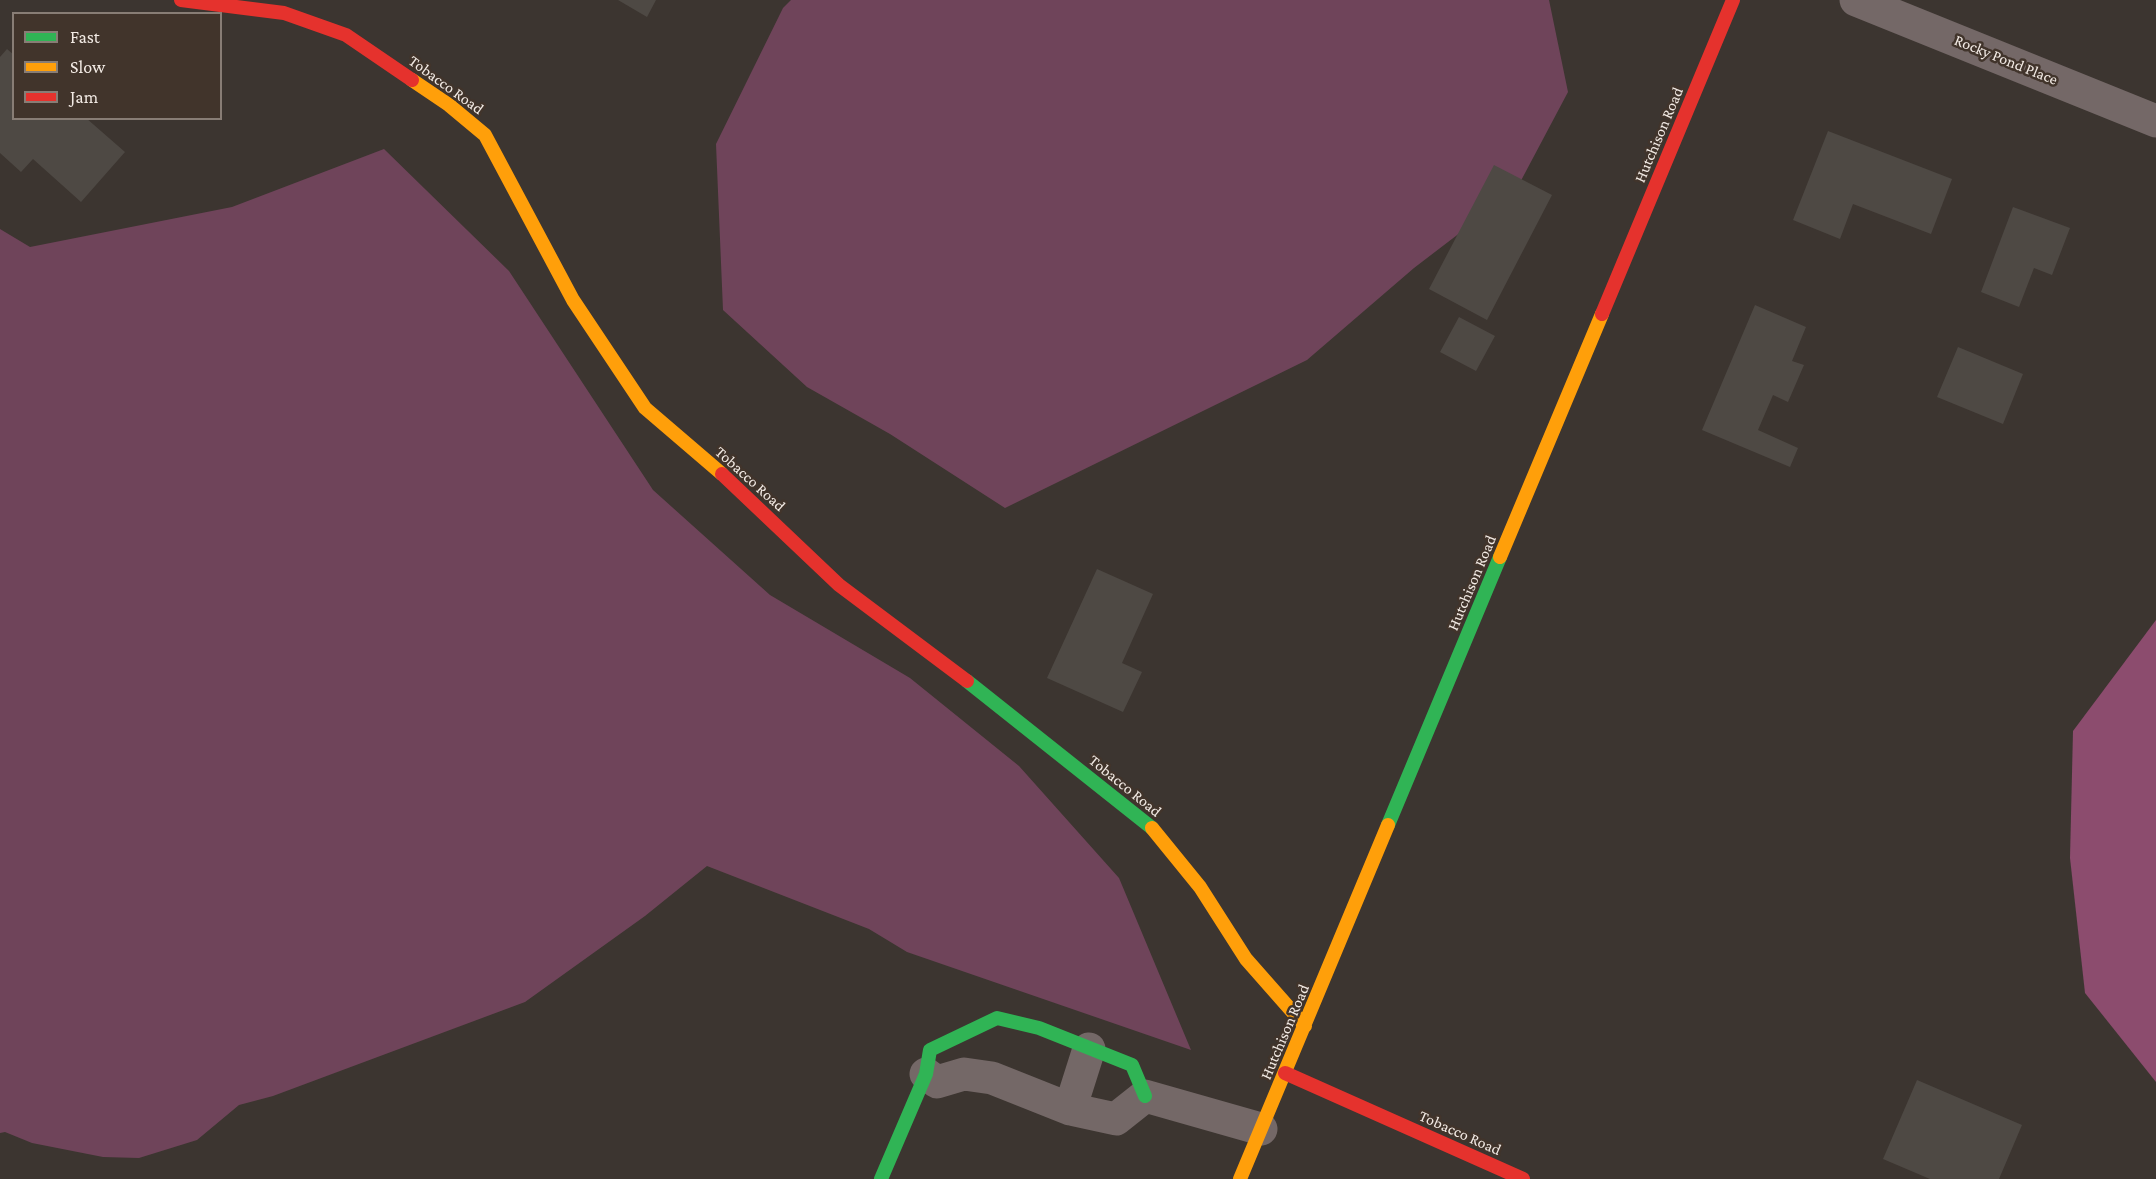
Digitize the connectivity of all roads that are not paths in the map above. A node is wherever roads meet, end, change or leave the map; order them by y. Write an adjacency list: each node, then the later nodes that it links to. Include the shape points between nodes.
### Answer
1 (181, 0): 5 (street, Tobacco Road, via 284,13 346,35 449,105 485,135 573,300 645,408 739,489 839,585 920,643 1147,822 1200,887 1246,959)
2 (1733, 0): 5 (street, Hutchison Road)
3 (1856, 0): 4 (street, Rocky Pond Place)
4 (2156, 121)
5 (1305, 1026): 7 (street, Hutchison Road)
6 (1089, 1049): 8 (street, via 1039,1028 997,1018 930,1050); 9 (street, via 1132,1065); 10 (street)
7 (1285, 1073): 11 (street, Hutchison Road); 14 (street, Tobacco Road)
8 (926, 1074): 10 (street, via 937,1082 964,1074 992,1078); 12 (street)
9 (1145, 1096): 10 (street, via 1116,1119); 11 (street)
10 (1070, 1109)
11 (1261, 1130): 13 (street, Hutchison Road)
12 (880, 1179)
13 (1240, 1179)
14 (1523, 1179)

